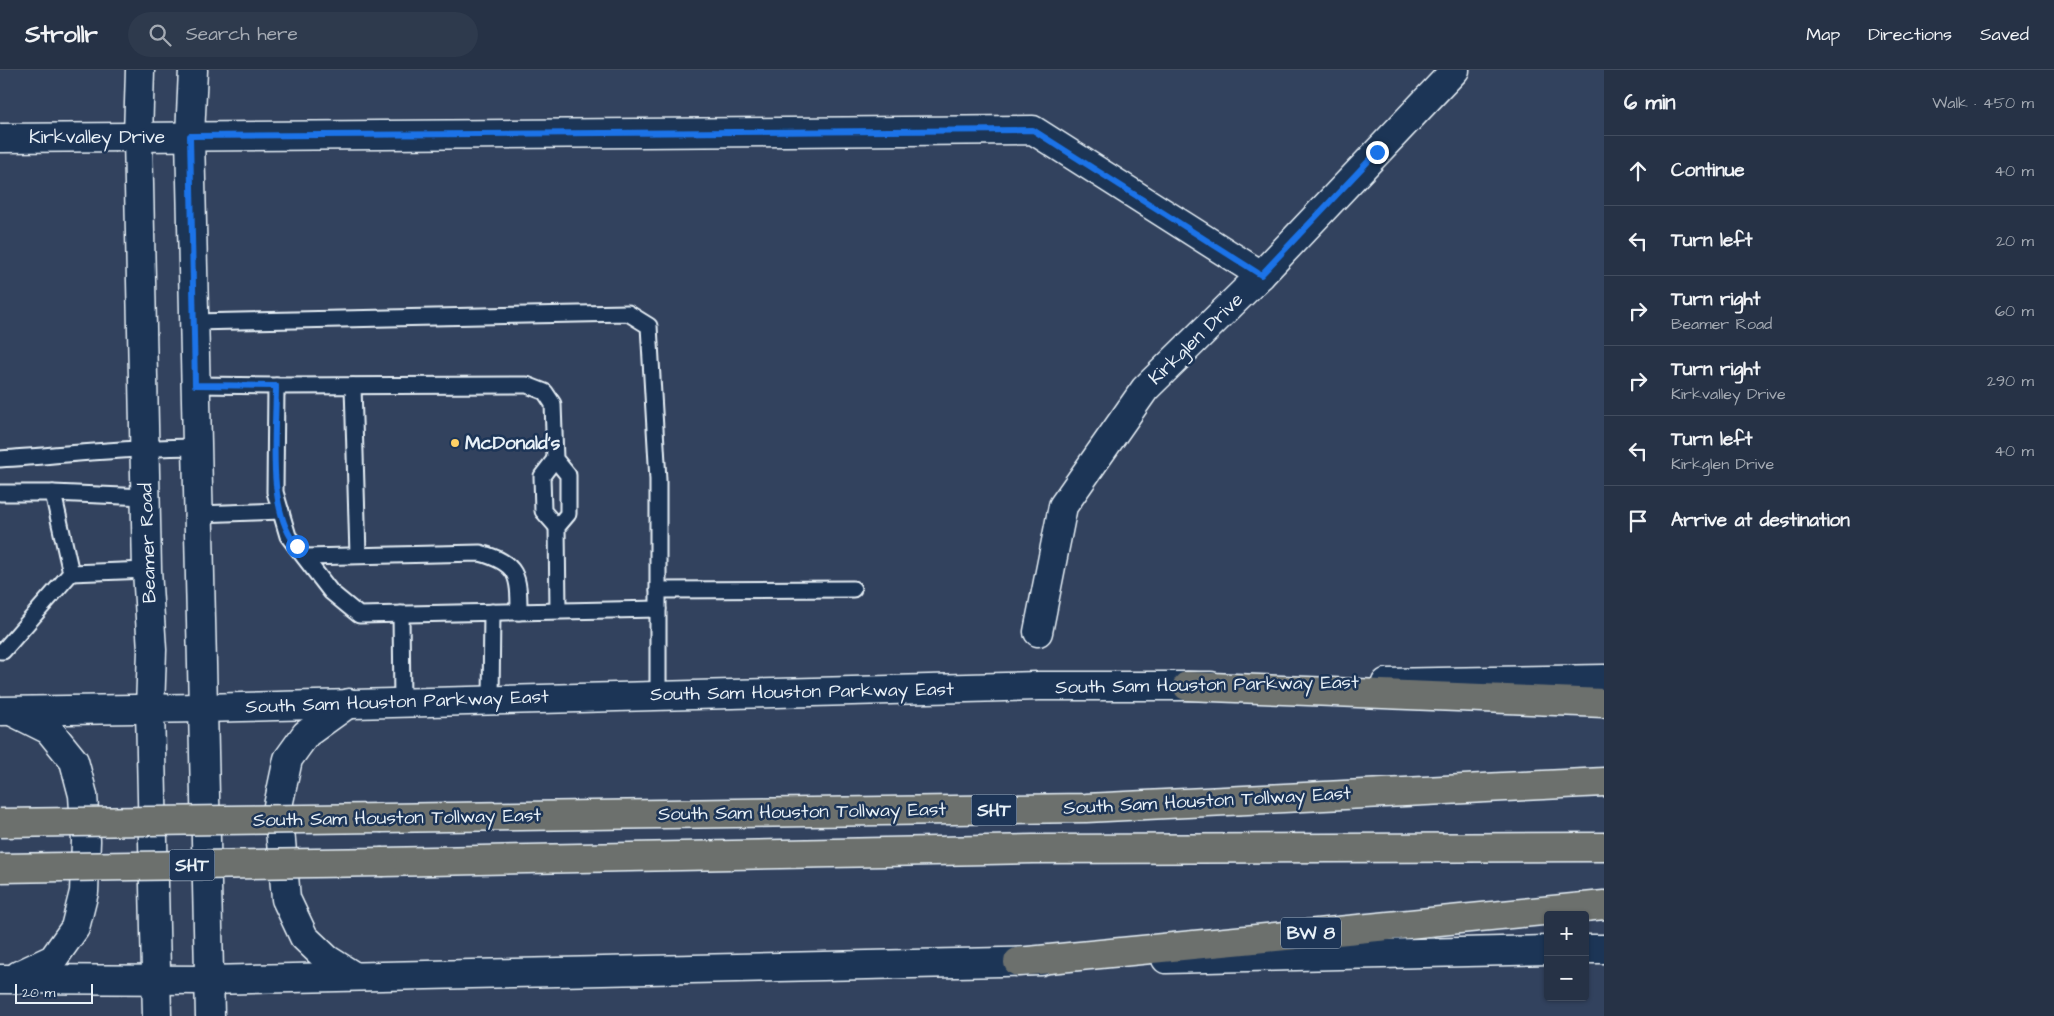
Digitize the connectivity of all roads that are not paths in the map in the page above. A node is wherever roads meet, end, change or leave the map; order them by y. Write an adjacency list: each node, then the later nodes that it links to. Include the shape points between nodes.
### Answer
1 (140, 70): 4 (main road, Beamer Road)
2 (193, 70): 5 (main road)
3 (1454, 70): 7 (main road, Kirkglen Drive)
4 (138, 136): 5 (main road, Kirkvalley Drive); 6 (main road, Kirkvalley Drive); 12 (main road, Beamer Road)
5 (190, 136): 7 (main road, Kirkvalley Drive, via 1033,130); 8 (main road)
6 (0, 138)
7 (1261, 275): 33 (main road, Kirkglen Drive, via 1144,389 1063,506)
8 (194, 322): 9 (main road); 27 (lane, via 628,313 649,326 658,480)
9 (195, 385): 10 (lane); 13 (main road)
10 (276, 386): 11 (lane); 19 (lane, via 276,492)
11 (353, 386): 15 (lane, via 527,385 545,392 553,404); 22 (lane)
12 (145, 448): 13 (lane); 14 (lane); 18 (main road, Beamer Road)
13 (196, 448): 20 (main road)
14 (0, 459)
15 (555, 460): 21 (lane, via 568,475 568,514); 21 (lane, via 542,476 542,484 543,511)
16 (0, 493): 17 (lane)
17 (52, 493): 18 (lane); 25 (lane)
18 (146, 497): 24 (main road, Beamer Road)
19 (281, 511): 20 (lane); 23 (lane, via 288,536)
20 (198, 514): 42 (main road)
21 (557, 527): 29 (lane)
22 (358, 555): 23 (lane); 31 (lane, via 480,553 498,557 510,567 519,583)
23 (305, 557): 32 (lane, via 331,592 359,614)
24 (148, 570): 25 (lane); 43 (main road, Beamer Road, via 152,650)
25 (71, 573): 34 (lane)
26 (853, 589): 27 (lane)
27 (658, 590): 28 (lane)
28 (658, 609): 29 (lane); 37 (lane)
29 (558, 610): 31 (lane)
30 (492, 612): 31 (lane); 32 (lane); 38 (lane)
31 (519, 612)
32 (401, 614): 39 (lane)
33 (1038, 632)
34 (0, 651)
35 (1604, 679): 36 (main road, South Sam Houston Parkway East)
36 (1187, 686): 37 (main road, South Sam Houston Parkway East, via 1039,686); 41 (highway)
37 (658, 696): 38 (main road, South Sam Houston Parkway East)
38 (491, 700): 39 (main road, South Sam Houston Parkway East)
39 (402, 702): 40 (main road, South Sam Houston Parkway East)
40 (349, 703): 42 (main road, South Sam Houston Parkway East); 54 (main road, via 306,734 288,759 278,806 286,899 304,937 327,959)
41 (1604, 703)
42 (202, 708): 43 (main road, South Sam Houston Parkway East); 57 (main road)
43 (150, 709): 44 (main road, South Sam Houston Parkway East); 56 (main road, Beamer Road)
44 (5, 711): 55 (main road, via 50,730 74,761 83,794 86,841 84,892 75,928 52,960)
45 (1604, 782): 46 (highway, South Sam Houston Tollway East / SHT, bridge, via 1086,808)
46 (0, 823)
47 (1604, 847): 48 (highway, SHT, bridge, via 1043,849)
48 (0, 868)
49 (1604, 905): 53 (highway, BW 8)
50 (1589, 949): 51 (main road)
51 (1604, 949)
52 (1544, 950): 53 (main road)
53 (1018, 962): 54 (main road, BW 8)
54 (354, 976): 57 (main road, BW 8)
55 (6, 978): 56 (main road, BW 8)
56 (156, 980): 57 (main road, BW 8); 58 (main road, Beamer Road)
57 (208, 980): 59 (main road)
58 (157, 1016)
59 (210, 1016)

